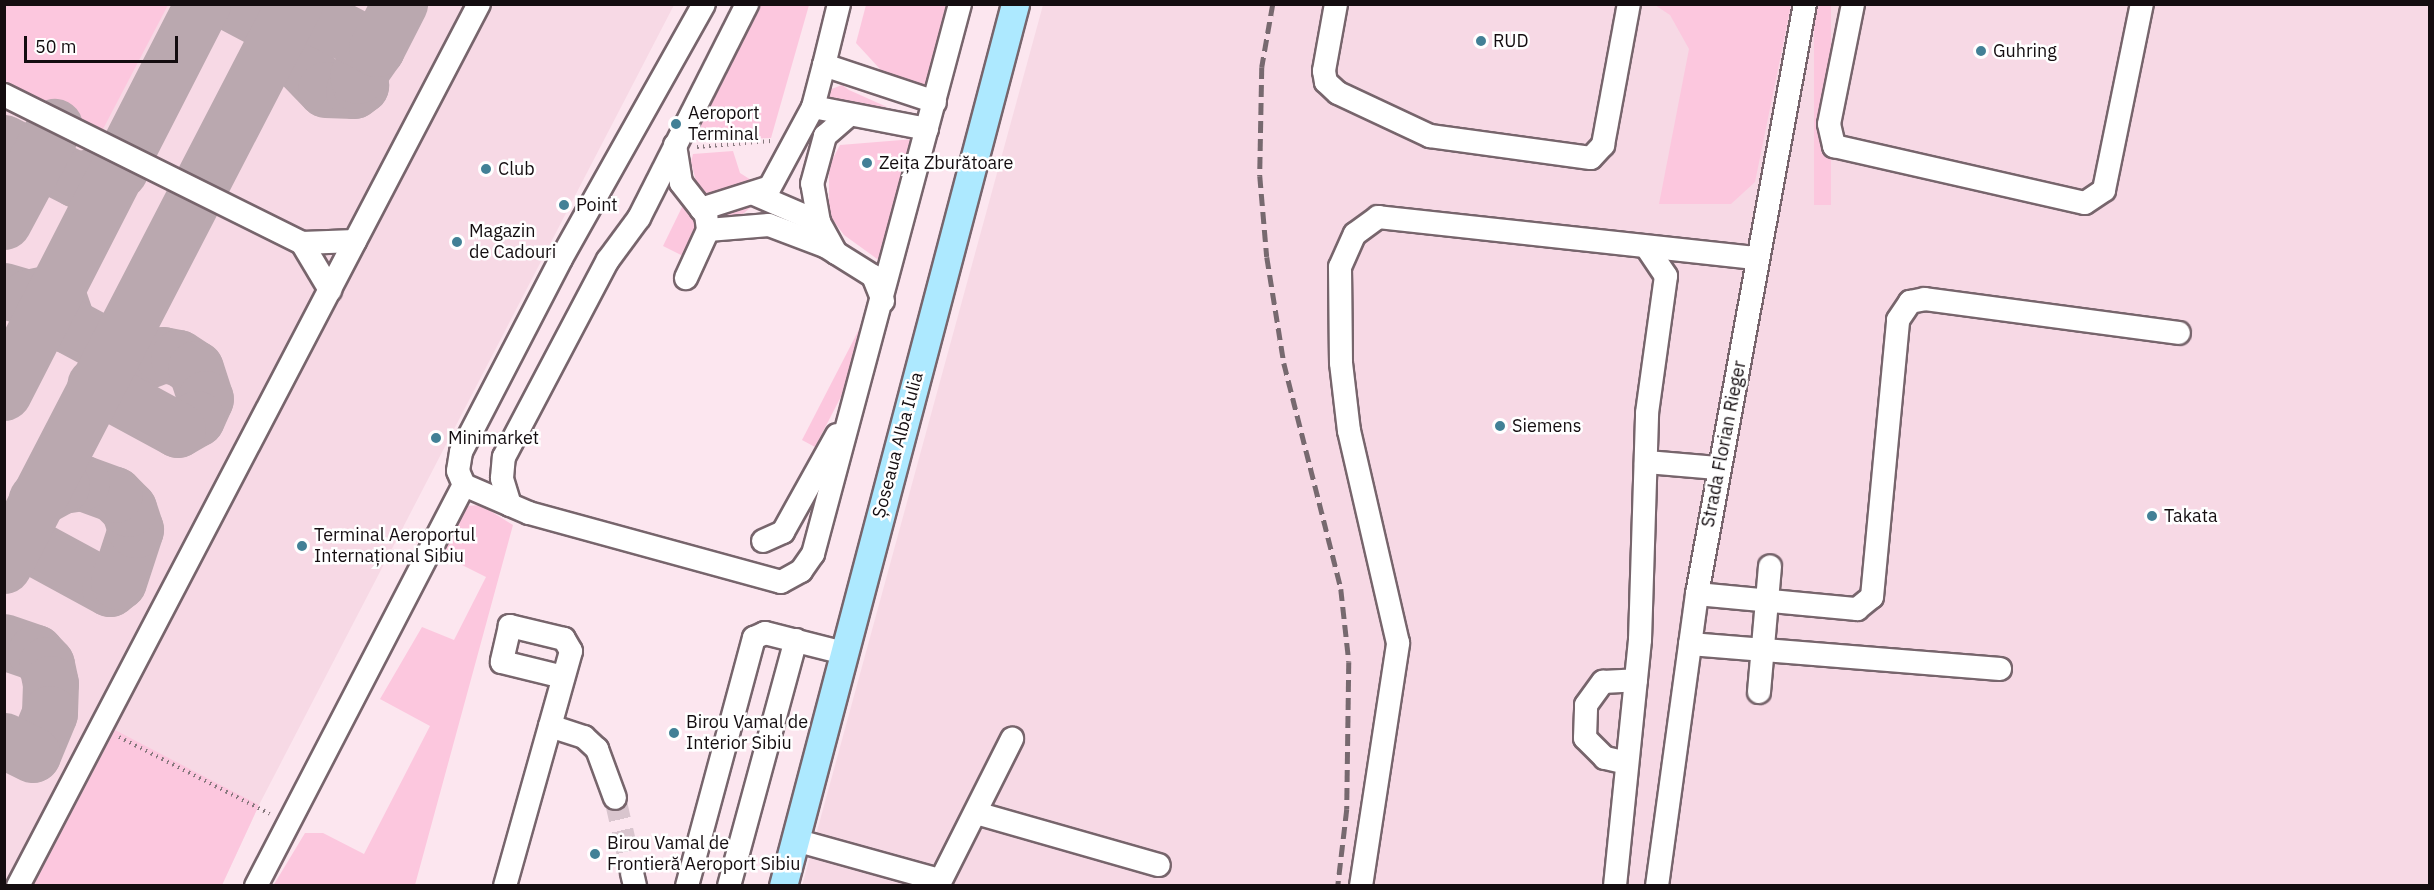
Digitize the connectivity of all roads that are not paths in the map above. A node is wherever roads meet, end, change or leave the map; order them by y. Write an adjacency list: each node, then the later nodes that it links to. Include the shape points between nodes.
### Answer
1 (479, 4): 22 (street)
2 (704, 4): 34 (street, via 659,77 461,452 458,471)
3 (747, 4): 18 (street)
4 (839, 4): 12 (street)
5 (960, 4): 14 (street)
6 (1015, 4): 43 (main road, Șoseaua Alba Iulia)
7 (1336, 4): 8 (street, via 1324,71 1326,82 1338,93 1430,135 1591,159 1603,145)
8 (1629, 4)
9 (1805, 4): 26 (street, Strada Florian Rieger)
10 (1853, 4): 11 (street, via 1829,124 1834,146 2085,203 2104,190)
11 (2142, 4)
12 (824, 65): 14 (street); 15 (street)
13 (4, 95): 23 (street)
14 (935, 102): 17 (street)
15 (813, 107): 16 (street); 19 (street, via 780,175)
16 (847, 117): 17 (street); 21 (street, via 825,136 820,150 812,184)
17 (927, 129): 29 (street)
18 (675, 145): 20 (street, via 681,183); 35 (street, via 504,457 502,478)
19 (754, 194): 20 (street); 21 (street)
20 (705, 219): 25 (street, via 770,225); 27 (street)
21 (819, 222): 25 (street)
22 (355, 241): 23 (street); 28 (street)
23 (302, 243): 28 (street)
24 (1647, 248): 26 (street); 32 (street, via 1666,276 1647,413); 62 (street, via 1378,217 1354,234 1346,248 1340,267 1341,363 1349,431 1398,629)
25 (836, 253): 29 (street, via 873,276)
26 (1758, 258): 33 (street, Strada Florian Rieger)
27 (686, 278)
28 (330, 290): 56 (street)
29 (883, 301): 31 (street)
30 (2179, 333): 39 (street, via 1925,299 1910,302 1898,320 1872,597 1857,609)
31 (861, 390): 35 (street, via 813,555 801,571 780,582); 36 (street, via 783,532)
32 (1647, 462): 33 (street); 46 (street)
33 (1718, 468): 38 (street, Strada Florian Rieger)
34 (464, 485): 35 (street); 57 (street)
35 (510, 505)
36 (763, 541)
37 (1770, 566): 39 (street)
38 (1697, 594): 39 (street); 41 (street, Strada Florian Rieger)
39 (1765, 601): 42 (street)
40 (796, 640): 43 (street); 59 (street, via 765,633 754,638 748,650); 60 (street)
41 (1690, 644): 42 (street); 64 (street, Strada Florian Rieger)
42 (1762, 648): 44 (street); 47 (street)
43 (844, 653): 53 (main road, Șoseaua Alba Iulia)
44 (2000, 669)
45 (563, 677): 48 (street)
46 (1636, 680): 50 (street); 50 (street, via 1603,682 1586,705 1585,738 1605,759)
47 (1759, 692)
48 (550, 726): 51 (street, via 584,737 597,749); 58 (street)
49 (1012, 739): 52 (street)
50 (1627, 762): 63 (street)
51 (615, 798)
52 (976, 813): 54 (street); 55 (street)
53 (795, 840): 55 (street); 61 (main road, Șoseaua Alba Iulia)
54 (1159, 865)
55 (938, 883)
56 (18, 885)
57 (256, 885)
58 (505, 885)
59 (687, 885)
60 (729, 885)
61 (783, 885)
62 (1361, 885)
63 (1615, 885)
64 (1658, 885)

